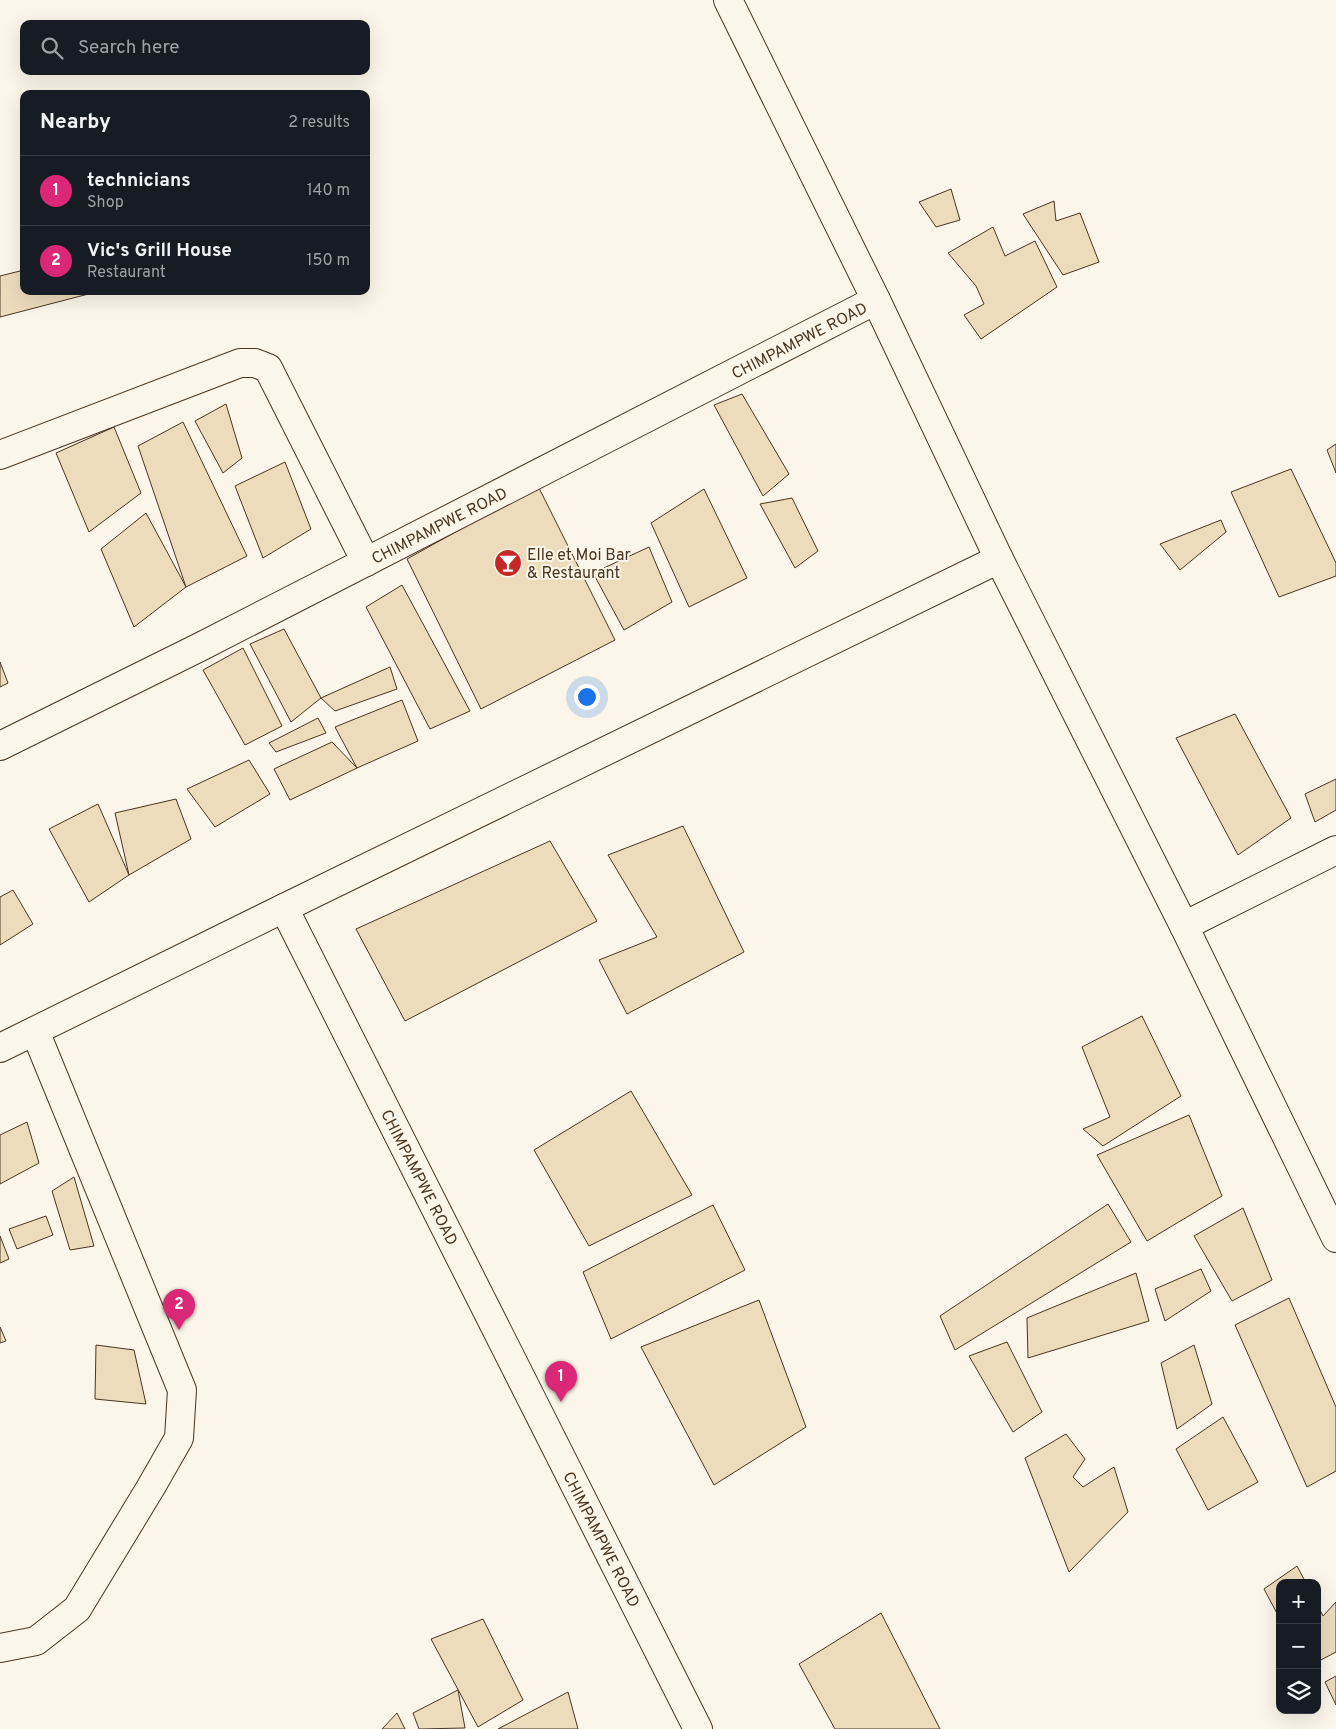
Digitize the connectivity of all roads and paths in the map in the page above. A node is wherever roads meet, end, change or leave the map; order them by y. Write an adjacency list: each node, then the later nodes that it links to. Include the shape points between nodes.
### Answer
1 (728, 0): 2 (street)
2 (876, 300): 4 (street); 5 (street, CHIMPAMPWE ROAD)
3 (0, 455): 5 (street, via 240,363 256,363 268,368)
4 (999, 560): 8 (street); 9 (street)
5 (366, 562): 6 (street, CHIMPAMPWE ROAD)
6 (0, 746)
7 (1336, 850): 9 (street)
8 (284, 908): 10 (street); 14 (street, CHIMPAMPWE ROAD)
9 (1184, 926): 12 (street)
10 (35, 1031): 11 (street); 13 (street, via 182,1390 179,1438 77,1609 36,1641)
11 (0, 1048)
12 (1336, 1238)
13 (0, 1648)
14 (698, 1729)

